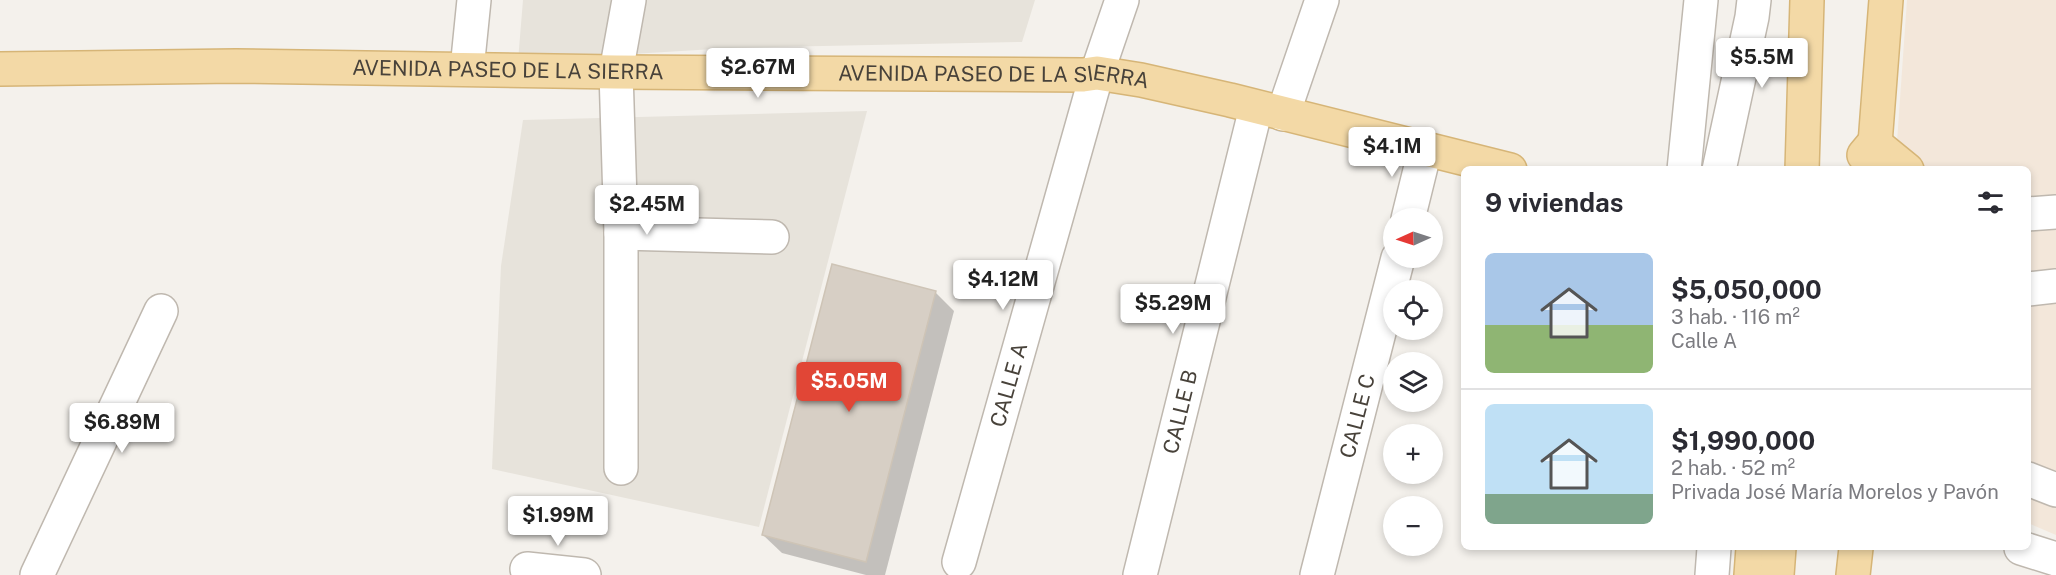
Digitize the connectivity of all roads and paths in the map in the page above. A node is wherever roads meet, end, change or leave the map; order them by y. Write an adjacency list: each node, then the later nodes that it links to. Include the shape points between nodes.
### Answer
1 (474, 0): 10 (street)
2 (628, 0): 11 (street)
3 (1122, 0): 12 (street, CALLE A)
4 (1322, 0): 13 (street, CALLE B)
5 (1701, 0): 17 (street)
6 (1754, 0): 18 (street)
7 (1807, 0): 19 (main road)
8 (1886, 0): 15 (main road)
9 (0, 69): 10 (main road, AVENIDA PASEO DE LA SIERRA)
10 (467, 69): 11 (main road, AVENIDA PASEO DE LA SIERRA)
11 (616, 72): 12 (main road, AVENIDA PASEO DE LA SIERRA); 25 (street)
12 (1097, 73): 13 (main road, AVENIDA PASEO DE LA SIERRA); 40 (street, CALLE A)
13 (1269, 111): 14 (main road, AVENIDA PASEO DE LA SIERRA); 44 (street, CALLE B)
14 (1425, 150): 16 (main road, AVENIDA PASEO DE LA SIERRA); 22 (street)
15 (1874, 156): 20 (main road); 21 (main road)
16 (1493, 166)
17 (1684, 166)
18 (1720, 166)
19 (1802, 166)
20 (1858, 166)
21 (1898, 166)
22 (1411, 208)
23 (2056, 212): 24 (street)
24 (2031, 214)
25 (621, 233): 26 (street); 31 (street)
26 (772, 237)
27 (1395, 268): 45 (street, CALLE C)
28 (2056, 286): 29 (street)
29 (2031, 289)
30 (161, 311): 42 (street)
31 (621, 468)
32 (2031, 480): 33 (street)
33 (2056, 490)
34 (1714, 550): 46 (street)
35 (1753, 550): 47 (main road)
36 (1779, 550): 48 (main road)
37 (1856, 550): 49 (main road)
38 (2027, 550): 39 (street)
39 (2056, 559)
40 (959, 562)
41 (527, 569): 43 (street)
42 (37, 575)
43 (584, 575)
44 (1140, 575)
45 (1317, 575)
46 (1712, 575)
47 (1751, 575)
48 (1777, 575)
49 (1853, 575)

